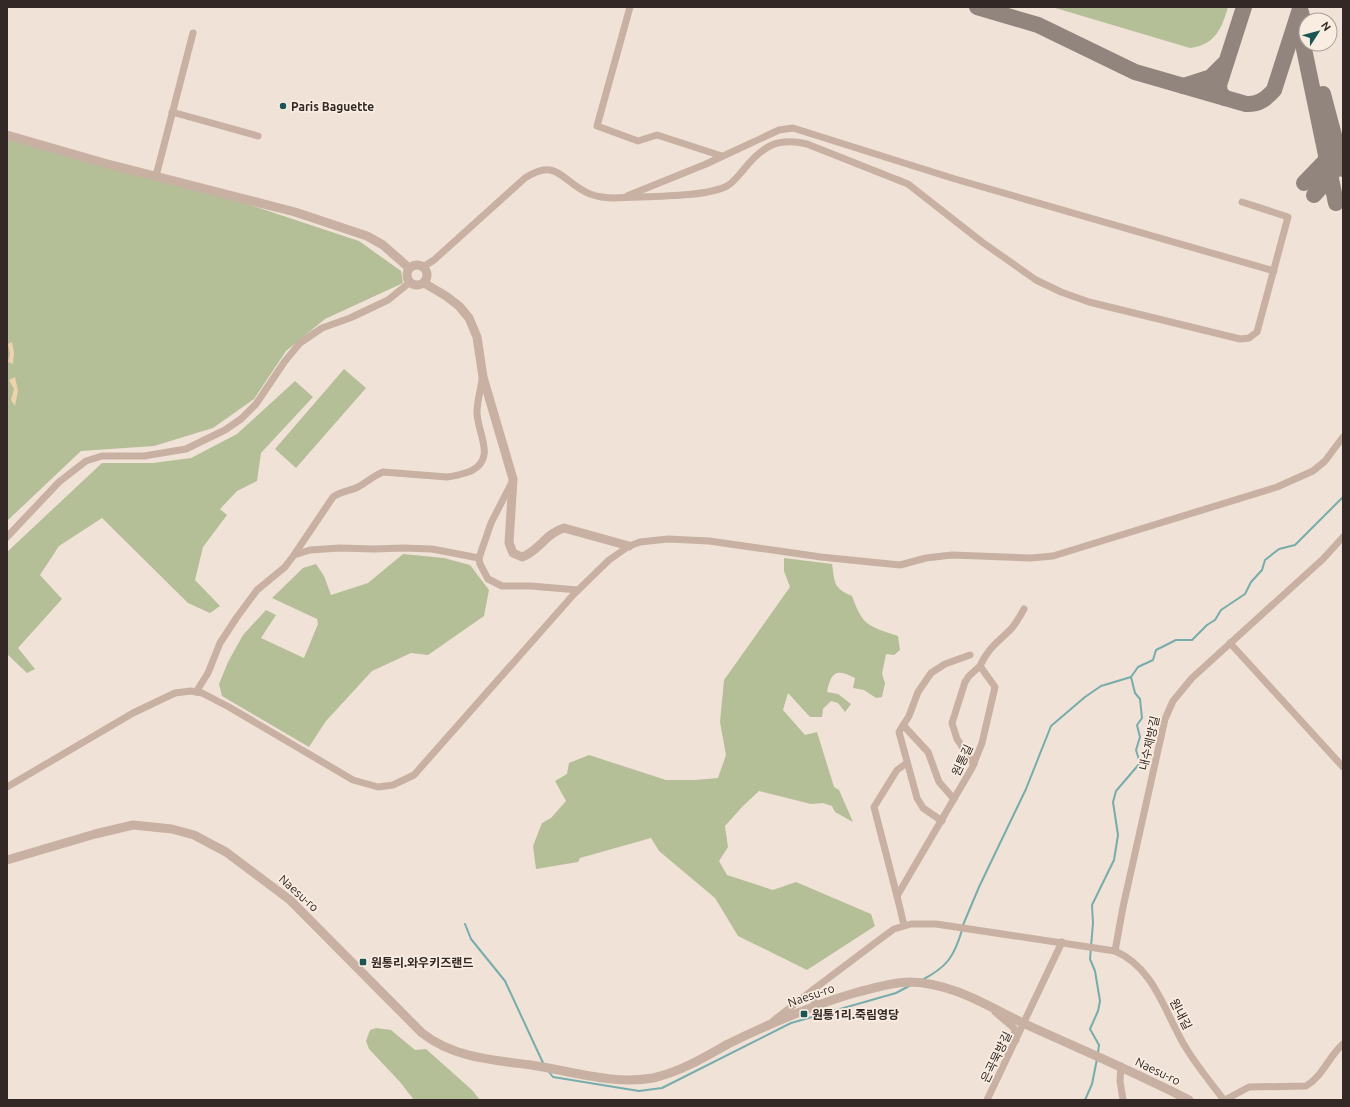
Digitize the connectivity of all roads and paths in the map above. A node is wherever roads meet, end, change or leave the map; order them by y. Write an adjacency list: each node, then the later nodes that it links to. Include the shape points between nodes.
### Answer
1 (630, 7): 6 (street, via 597,126 638,141 657,135)
2 (193, 33): 3 (street)
3 (172, 112): 5 (street); 7 (street)
4 (7, 135): 7 (street)
5 (258, 136)
6 (722, 156): 8 (street); 12 (street, via 779,130 793,128 956,179)
7 (156, 176): 11 (street, via 295,212 367,236)
8 (623, 198): 10 (street, via 590,194 554,170 536,171); 12 (street, via 666,196 718,189 735,180 755,154 764,148 777,142 792,140 908,184 1036,280 1089,302 1240,339 1249,338 1257,332)
9 (1242, 202): 12 (street, via 1288,217)
10 (423, 267): 11 (street, via 416,265); 14 (street, via 427,273)
11 (409, 268): 13 (street, via 406,273)
12 (1274, 271)
13 (409, 283): 14 (street, via 418,286); 18 (street, via 388,300 322,328 300,344 256,404 225,430 186,449 144,456 102,456 86,461 59,482)
14 (424, 283): 15 (street, via 446,296 469,318 477,337)
15 (483, 377): 17 (street); 21 (street, via 477,413 484,448 481,464 458,476 447,477 383,472 357,487 338,492)
16 (1343, 437): 20 (street, via 1325,461 1313,471 1277,487 1053,556 1031,558 952,555 900,565 709,541 668,539)
17 (514, 479): 20 (street, via 509,543 513,553 522,557 529,554 551,533 564,528); 22 (street, via 491,524)
18 (7, 536)
19 (1343, 537): 25 (street, 내수제방길, via 1323,559)
20 (628, 546): 23 (street, via 609,560)
21 (294, 555): 22 (street, via 310,550 340,548 403,548); 28 (street, via 285,567 257,590 237,617 220,643 208,673)
22 (479, 558): 23 (street, via 488,579 502,586)
23 (578, 590): 28 (street, via 418,771 407,780 393,785 378,787 353,780 228,707)
24 (1024, 609): 27 (street, via 1010,630 985,654)
25 (1230, 643): 32 (street); 40 (street, 내수제방길, via 1184,686 1168,709)
26 (970, 655): 29 (street, via 931,672 918,692)
27 (980, 666): 31 (street, 원통길, via 995,686 982,743); 31 (street, via 965,682 952,723 957,739)
28 (196, 692): 33 (street, via 191,690 175,693 133,713)
29 (903, 725): 30 (street, via 899,736); 34 (street, via 928,752 939,782)
30 (907, 763): 35 (street, via 920,804); 37 (street, via 897,770 874,807)
31 (974, 764): 34 (street, 원통길)
32 (1343, 767)
33 (7, 786)
34 (954, 798): 35 (street, 원통길)
35 (942, 820): 37 (street, 원통길)
36 (7, 860): 44 (street, Naesu-ro, via 133,826 172,829 194,835 226,852 290,900 413,1026 430,1039 469,1056 625,1079 653,1078 686,1066)
37 (898, 896): 38 (street)
38 (904, 925): 39 (street, via 936,924); 41 (street, via 883,936)
39 (1064, 943): 40 (street); 45 (street, 은곡묵방길)
40 (1112, 950): 52 (street, 원내길, via 1131,959 1148,977 1186,1048)
41 (814, 989): 43 (street, via 812,997); 44 (street)
42 (984, 1004): 43 (street, Naesu-ro, via 960,992 934,984 910,982 885,985); 45 (street, Naesu-ro); 46 (street, via 1014,1028)
43 (816, 1005): 44 (street, Naesu-ro)
44 (768, 1024)
45 (1024, 1024): 46 (street, 은곡묵방길); 48 (street, Naesu-ro)
46 (1016, 1040): 49 (street, 은곡묵방길)
47 (1343, 1044): 52 (street, via 1334,1052 1313,1082 1306,1086 1249,1087)
48 (1118, 1065): 50 (street); 51 (street, Naesu-ro)
49 (987, 1100)
50 (1123, 1100)
51 (1189, 1100)
52 (1224, 1100)

